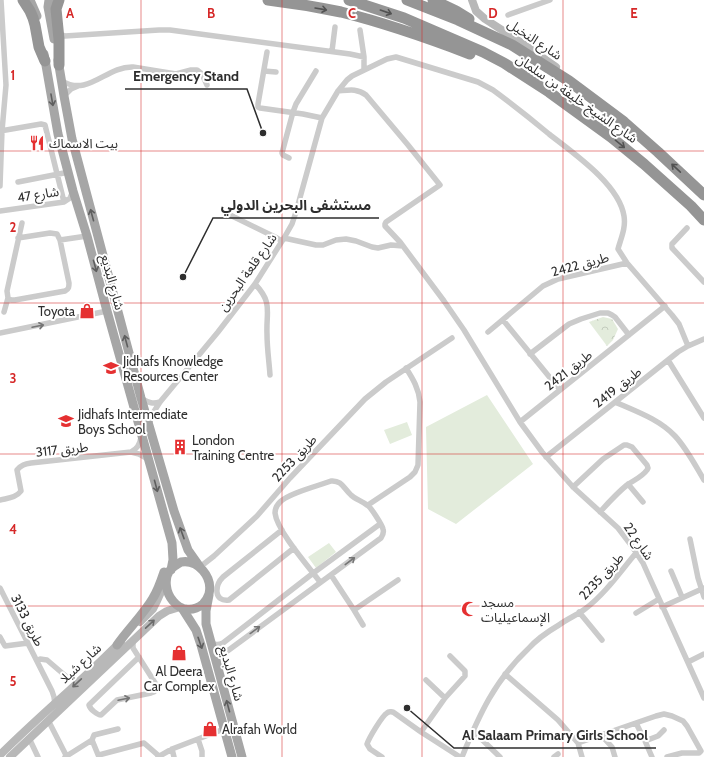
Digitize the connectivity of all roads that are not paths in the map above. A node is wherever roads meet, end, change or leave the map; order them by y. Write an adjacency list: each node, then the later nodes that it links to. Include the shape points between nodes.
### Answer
1 (1, 0): 35 (street, via 6,85)
2 (23, 0): 20 (highway, via 33,18 39,47)
3 (30, 0): 20 (main road, شارع البديع, via 39,24)
4 (49, 0): 21 (main road, شارع البديع, via 48,7)
5 (59, 0): 15 (highway, via 56,9)
6 (268, 0): 31 (highway, one-way to 31, via 340,12 432,39 481,59)
7 (349, 0): 31 (highway, شارع الشيخ خليفة بن سلمان, one-way to 31, via 404,18 483,52)
8 (407, 0): 16 (highway, شارع الشيخ خليفة بن سلمان)
9 (433, 0): 16 (highway)
10 (472, 0): 27 (main road, شارع النخيل, via 480,16 556,67)
11 (550, 0): 12 (street)
12 (508, 15)
13 (335, 28): 17 (street)
14 (360, 30): 19 (street)
15 (60, 36): 17 (street, via 170,30); 21 (highway)
16 (512, 45): 27 (highway, شارع الشيخ خليفة بن سلمان)
17 (332, 51): 19 (street)
18 (267, 52): 23 (street)
19 (364, 57): 22 (street)
20 (45, 61): 36 (main road, شارع البديع, one-way to 36)
21 (59, 65): 26 (main road, شارع البديع)
22 (364, 69): 30 (street, شارع قلعة البحرين, via 347,80); 56 (street, شارع قلعة البحرين, via 396,57 478,82 493,90 594,169 609,187 625,217 624,234 618,249)
23 (264, 71): 25 (street); 33 (street, via 258,107)
24 (316, 71): 33 (street)
25 (276, 72)
26 (62, 81): 29 (street); 32 (main road, شارع البديع)
27 (569, 81): 44 (highway, شارع الشيخ خليفة بن سلمان, one-way to 27, via 624,122)
28 (207, 85): 29 (street, via 197,70 176,74 127,67)
29 (79, 86): 32 (street)
30 (338, 91): 34 (street, شارع قلعة البحرين); 55 (street, شارع 22, via 352,89 366,95 440,185 385,224)
31 (549, 92): 48 (highway, شارع الشيخ خليفة بن سلمان, one-way to 48, via 639,160)
32 (64, 96): 76 (main road, شارع البديع, one-way to 32, via 72,139)
33 (293, 112): 34 (street); 38 (street, via 282,153)
34 (322, 118): 54 (street, شارع قلعة البحرين, via 296,212)
35 (1, 131): 37 (street, via 42,124 46,126); 42 (street)
36 (58, 134): 37 (street); 39 (main road, شارع البديع)
37 (48, 137): 40 (street)
38 (289, 158)
39 (69, 172): 40 (street); 43 (main road, شارع البديع)
40 (57, 175): 41 (street); 45 (street)
41 (18, 182)
42 (0, 186)
43 (73, 191): 45 (street, شارع 47, via 70,198); 51 (main road, شارع البديع)
44 (704, 195)
45 (64, 202): 46 (street, شارع 47)
46 (0, 211)
47 (228, 214): 54 (street)
48 (704, 220)
49 (22, 223): 52 (street)
50 (687, 228): 58 (street, via 672,244 672,248)
51 (87, 236): 53 (street); 62 (main road, شارع البديع, one-way to 62)
52 (18, 238): 53 (street, via 54,233); 60 (street, via 7,291)
53 (60, 240): 60 (street, via 68,289 15,300)
54 (283, 240): 55 (street, via 316,245 346,239 378,248); 59 (street, شارع قلعة البحرين)
55 (403, 246): 80 (street, شارع 22, via 457,320)
56 (620, 253): 57 (street, طريق 2422)
57 (627, 263): 61 (street, طريق 2422); 64 (street, طريق 2422, via 550,282)
58 (704, 282)
59 (255, 284): 74 (street, via 264,296 267,306); 77 (street, شارع قلعة البحرين)
60 (8, 298): 63 (street)
61 (665, 306): 67 (street, طريق 2421); 70 (street, طريق 2422, via 678,324)
62 (107, 311): 66 (street, one-way to 62); 82 (main road, شارع البديع)
63 (4, 312)
64 (503, 320): 65 (street, طريق 2422); 71 (street)
65 (488, 332)
66 (0, 333)
67 (629, 335): 71 (street, via 615,317 608,313 600,313 569,324); 75 (street, طريق 2421)
68 (452, 338): 73 (street, طريق 2253)
69 (704, 339): 70 (street, طريق 2419)
70 (688, 346): 72 (street, طريق 2419)
71 (530, 354): 75 (street)
72 (668, 360): 78 (street, طريق 2419); 79 (street)
73 (406, 368): 90 (street, طريق 2253, via 365,399); 92 (street, via 419,393 418,465 410,477)
74 (270, 375)
75 (560, 390): 80 (street, طريق 2421)
76 (141, 398): 77 (street, via 148,403); 81 (main road, شارع البديع)
77 (160, 402): 81 (street, شارع قلعة البحرين)
78 (615, 402): 84 (street, طريق 2419); 86 (street, via 652,419 674,435)
79 (704, 418)
80 (520, 422): 84 (street, شارع 22)
81 (149, 424): 101 (main road, شارع البديع, one-way to 81, via 188,550 174,512)
82 (141, 431): 83 (street, via 139,446); 85 (main road, شارع البديع)
83 (130, 452): 85 (street); 89 (street, طريق 3117, via 23,465 17,470 21,491 16,496)
84 (546, 457): 88 (street, شارع 22)
85 (150, 460): 97 (main road, شارع البديع, one-way to 97)
86 (704, 480)
87 (628, 484): 88 (street, via 648,468 633,448 626,445 604,459); 91 (street); 94 (street)
88 (573, 487): 94 (street, شارع 22)
89 (0, 500)
90 (270, 500): 93 (street); 101 (street, طريق 2253, via 257,516)
91 (643, 502)
92 (368, 505): 93 (street, طريق 2253, via 353,497 340,483 331,481 291,495); 95 (street, طريق 2253)
93 (277, 506): 96 (street, via 275,514)
94 (600, 512): 100 (street, شارع 22, via 618,528)
95 (380, 524): 104 (street); 105 (street, one-way to 95, via 381,538 384,530)
96 (282, 530): 99 (street); 99 (street, via 223,577 217,589 221,599 229,600)
97 (168, 531): 102 (main road, شارع البديع, via 173,553); 125 (main road, via 166,560 158,590 124,635)
98 (690, 539): 110 (street)
99 (294, 548): 104 (street)
100 (636, 553): 114 (street, شارع 22); 118 (street, طريق 2235, via 601,594)
101 (200, 567): 102 (main road, via 185,562); 111 (main road, via 209,583)
102 (171, 570): 107 (main road)
103 (671, 571): 112 (street)
104 (314, 573): 108 (street); 123 (street, via 223,643)
105 (331, 575): 108 (street); 117 (street)
106 (398, 580): 117 (street)
107 (166, 581): 116 (main road, via 169,595); 125 (main road, شارع شيلا, via 153,609)
108 (320, 582): 133 (street, one-way to 108, via 218,661 220,656)
109 (0, 588): 124 (street, طريق 3133)
110 (702, 589): 112 (street); 113 (street)
111 (209, 595): 116 (main road, via 202,605 196,608); 123 (main road, شارع البديع, via 205,617)
112 (682, 597): 115 (street)
113 (704, 597)
114 (659, 599): 115 (street, شارع 22); 119 (street)
115 (662, 607): 130 (street, شارع 22)
116 (181, 608): 125 (main road, شارع شيلا, one-way to 116, via 163,613); 143 (main road, شارع البديع, one-way to 143, via 196,630)
117 (354, 610): 120 (street)
118 (579, 612): 122 (street); 131 (street, طريق 2235, via 538,639)
119 (636, 613)
120 (363, 625)
121 (0, 637): 124 (street, via 6,646)
122 (602, 640)
123 (210, 642): 133 (main road, شارع البديع)
124 (28, 643): 129 (street, طريق 3133)
125 (127, 645): 128 (street); 136 (main road, شارع شيلا, one-way to 136); 140 (main road, شارع شيلا)
126 (704, 654): 130 (street)
127 (450, 656): 137 (street, via 466,673)
128 (139, 657): 128 (street, one-way to 128, via 90,704 90,708 101,715 117,700 151,693 157,689)
129 (37, 661): 132 (street, طريق 3133, via 47,660); 135 (street, طريق 3133)
130 (688, 662): 138 (street, شارع 22)
131 (504, 674): 146 (street, طريق 2235, via 483,709); 152 (street, via 558,720)
132 (68, 678)
133 (221, 679): 164 (main road, شارع البديع, one-way to 133)
134 (426, 680): 137 (street)
135 (52, 691): 136 (street, via 58,694); 139 (street, طريق 3133)
136 (66, 693): 139 (main road, شارع شيلا)
137 (445, 698): 145 (street)
138 (704, 698)
139 (55, 704): 155 (main road, شارع شيلا)
140 (48, 720): 148 (main road, شارع شيلا); 160 (street)
141 (636, 723): 147 (street); 151 (street); 154 (street, via 660,714 678,718 684,721)
142 (118, 729): 150 (street, via 94,735)
143 (224, 729): 149 (street); 158 (main road, شارع البديع)
144 (664, 730): 151 (street)
145 (421, 732): 165 (street, via 393,712 387,712 367,744); 166 (street)
146 (473, 732): 166 (street, طريق 2235); 167 (street)
147 (601, 735): 152 (street); 169 (street, via 612,747)
148 (29, 738): 156 (main road, شارع شيلا); 159 (street)
149 (198, 739): 153 (street); 163 (street)
150 (92, 740): 157 (street); 160 (street)
151 (646, 741): 170 (street)
152 (578, 743): 168 (street)
153 (172, 749): 161 (street); 162 (street)
154 (702, 753): 171 (street, via 682,753)
155 (0, 755)
156 (12, 756)
157 (99, 756): 161 (street, via 144,743)
158 (230, 756)
159 (38, 757)
160 (66, 757)
161 (158, 757)
162 (174, 757)
163 (202, 757)
164 (242, 757)
165 (382, 757)
166 (461, 757)
167 (500, 757)
168 (582, 757)
169 (616, 757)
170 (652, 757)
171 (667, 757)

